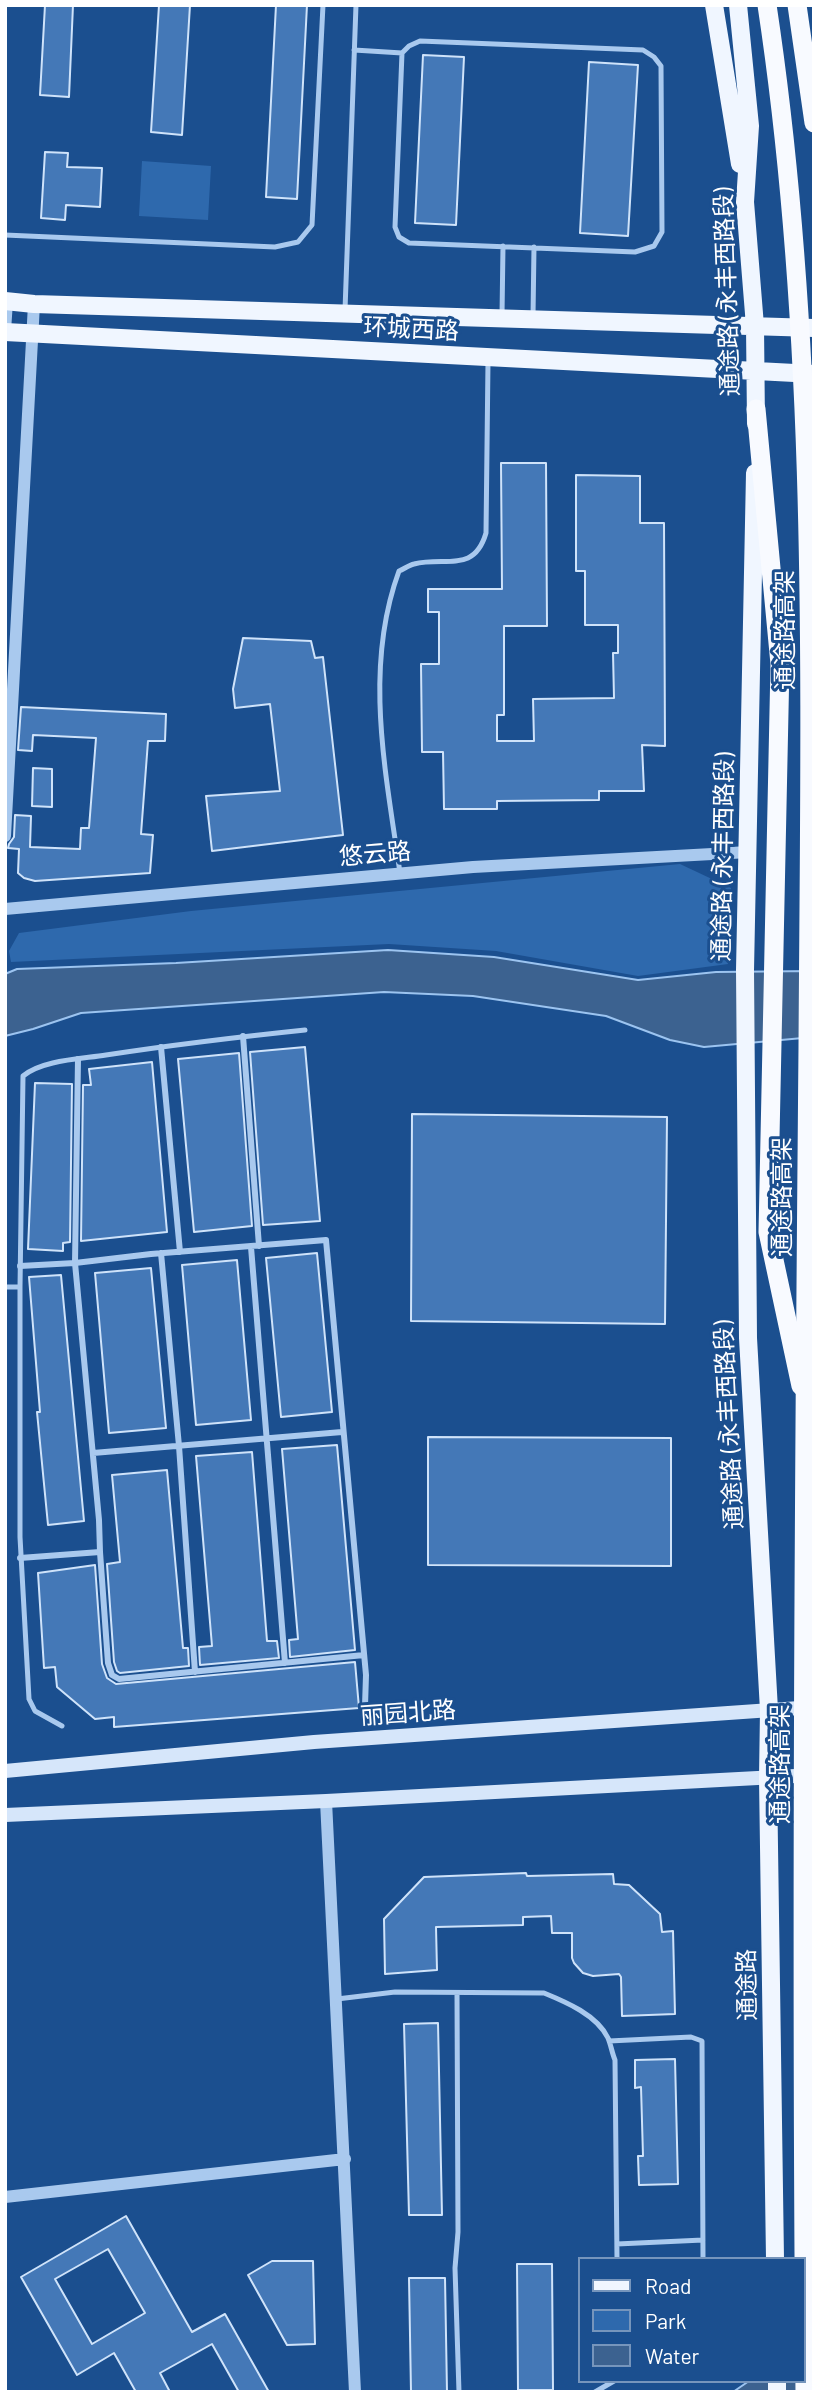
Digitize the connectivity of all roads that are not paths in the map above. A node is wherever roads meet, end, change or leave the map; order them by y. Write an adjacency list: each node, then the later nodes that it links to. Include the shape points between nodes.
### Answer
1 (323, 5): 11 (lane, via 312,225 298,242 275,247)
2 (356, 5): 7 (lane)
3 (714, 5): 10 (main road)
4 (738, 5): 10 (main road, 通途路 (永丰西路段), via 750,126)
5 (767, 5): 42 (highway, 通途路高架, bridge, via 782,95 804,346 811,608)
6 (797, 5): 9 (highway)
7 (354, 50): 8 (lane); 16 (lane)
8 (402, 53): 12 (lane, via 399,237 410,243); 13 (lane, via 420,41 643,50 661,66 662,232 654,246 635,252)
9 (814, 123)
10 (744, 202): 19 (main road, 通途路 (永丰西路段))
11 (5, 235)
12 (503, 246): 13 (lane); 17 (lane)
13 (534, 247): 18 (lane)
14 (6, 301): 15 (main road); 21 (street)
15 (34, 304): 16 (main road); 22 (street)
16 (345, 313): 17 (main road)
17 (502, 318): 18 (main road)
18 (533, 319): 19 (main road)
19 (755, 326): 20 (main road); 24 (main road, 通途路 (永丰西路段))
20 (814, 328)
21 (5, 332): 22 (main road, 环城西路)
22 (31, 335): 23 (main road, 环城西路); 27 (street)
23 (488, 357): 24 (main road, 环城西路); 29 (lane, via 486,533 481,548 472,557 414,564 399,571 382,636 378,684 383,752)
24 (756, 370): 25 (main road, 环城西路); 26 (main road, 通途路 (永丰西路段))
25 (814, 373)
26 (756, 409): 28 (main road, 通途路 (永丰西路段)); 42 (highway, bridge, via 780,664 768,1232)
27 (5, 836)
28 (748, 852): 29 (street, 悠云路); 54 (main road, 通途路 (永丰西路段), via 748,1338)
29 (400, 873): 30 (street, 悠云路)
30 (5, 909)
31 (305, 1030): 32 (lane)
32 (243, 1036): 33 (lane); 35 (street)
33 (161, 1047): 34 (lane); 36 (street)
34 (78, 1059): 38 (street); 39 (lane, via 33,1068 23,1076)
35 (255, 1247): 36 (street); 43 (street, via 326,1240); 44 (street)
36 (180, 1252): 37 (street)
37 (161, 1253): 38 (street); 45 (street)
38 (75, 1263): 39 (street); 46 (street)
39 (20, 1266): 41 (lane)
40 (5, 1287): 41 (lane)
41 (20, 1287): 48 (lane)
42 (805, 1404): 71 (highway, 通途路高架, bridge)
43 (342, 1432): 44 (street); 49 (street)
44 (266, 1438): 45 (street); 50 (street)
45 (179, 1446): 46 (street); 51 (street)
46 (93, 1453): 47 (street)
47 (100, 1552): 48 (street); 51 (street, via 112,1675 119,1679)
48 (20, 1558): 55 (lane, via 29,1699 35,1710)
49 (364, 1655): 50 (street); 52 (street)
50 (285, 1663): 51 (street)
51 (195, 1672)
52 (365, 1706)
53 (814, 1707): 54 (main road, 丽园北路)
54 (769, 1710): 56 (main road, 丽园北路, via 314,1742); 58 (main road, 通途路)
55 (62, 1726)
56 (5, 1771)
57 (814, 1775): 58 (main road)
58 (768, 1778): 59 (main road); 70 (main road, 通途路)
59 (327, 1801): 60 (main road); 62 (street)
60 (5, 1815)
61 (457, 1993): 62 (lane, via 395,1992); 63 (lane, via 544,1993 592,2019); 74 (lane)
62 (337, 1999): 64 (street)
63 (609, 2041): 66 (lane, via 691,2037 702,2041); 67 (lane, via 615,2060)
64 (345, 2159): 65 (street); 73 (street)
65 (5, 2197)
66 (703, 2240): 67 (lane); 69 (lane)
67 (617, 2244): 68 (lane)
68 (617, 2257)
69 (703, 2257)
70 (775, 2257)
71 (804, 2257)
72 (610, 2383): 75 (lane)
73 (355, 2392)
74 (459, 2392)
75 (594, 2392)

